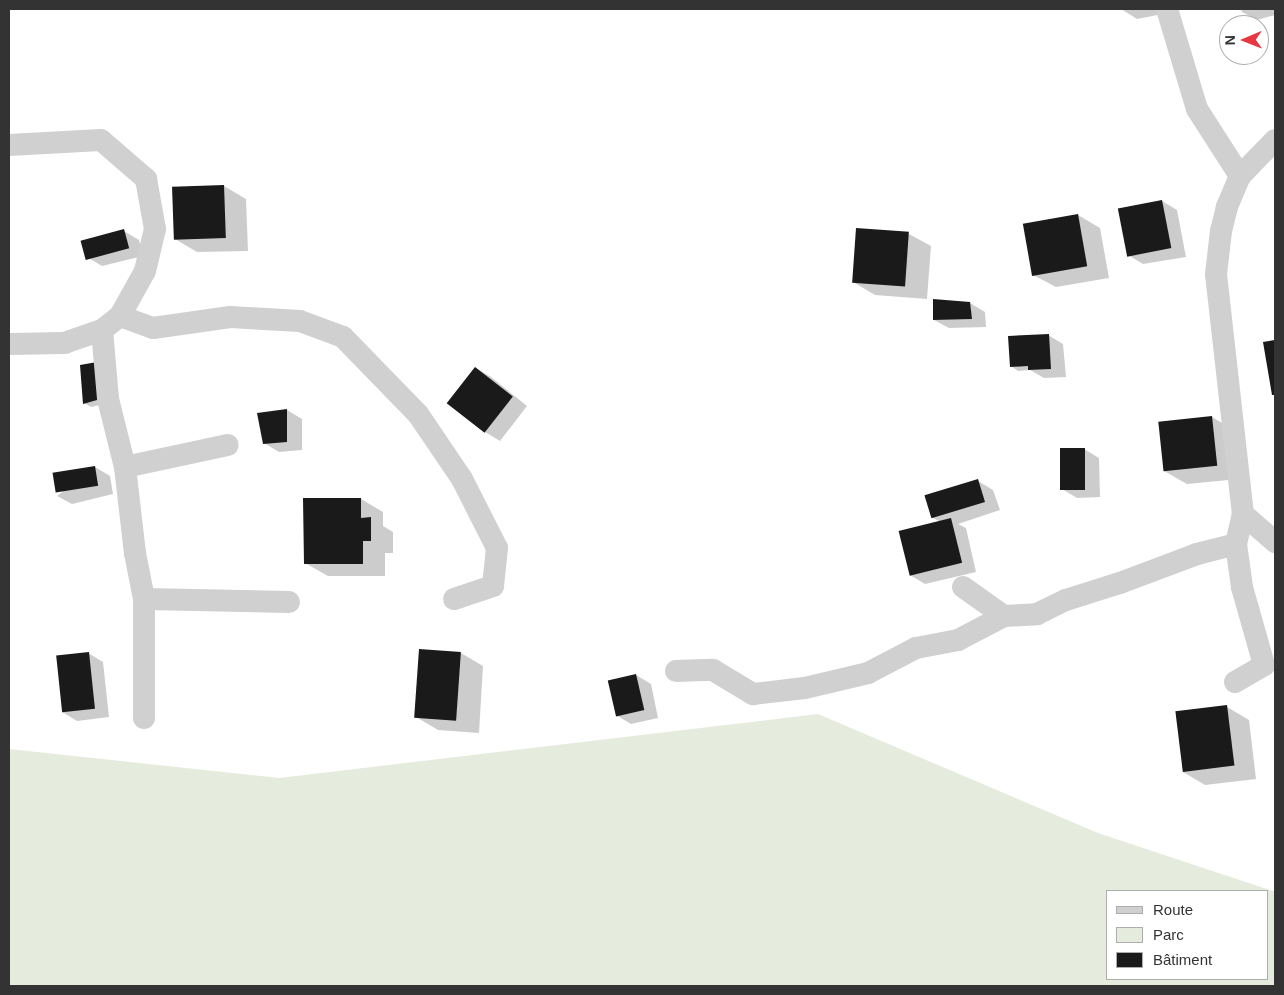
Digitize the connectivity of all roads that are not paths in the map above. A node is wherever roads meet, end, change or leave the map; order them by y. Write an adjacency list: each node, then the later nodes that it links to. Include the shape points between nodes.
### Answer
1 (1167, 9): 4 (street, via 1197,108)
2 (1275, 140): 4 (street)
3 (9, 145): 5 (street, via 101,140 146,179 155,229 145,271)
4 (1240, 176): 10 (street, via 1227,206 1216,274)
5 (120, 316): 6 (street); 15 (street, via 153,328 230,317 300,321 343,337 418,414 462,479 497,548 493,586)
6 (102, 330): 7 (street, via 65,343); 9 (street, via 108,399)
7 (9, 344)
8 (228, 445): 9 (street)
9 (125, 467): 14 (street)
10 (1243, 514): 11 (street); 12 (street)
11 (1275, 542)
12 (1236, 544): 17 (street, via 1197,554 1066,600 1037,614); 19 (street, via 1242,587 1264,665)
13 (963, 587): 17 (street)
14 (144, 599): 16 (street); 20 (street)
15 (454, 599)
16 (289, 602)
17 (1004, 616): 18 (street, via 958,640 916,648 868,674 805,688 753,694 713,670)
18 (676, 671)
19 (1235, 682)
20 (144, 718)

